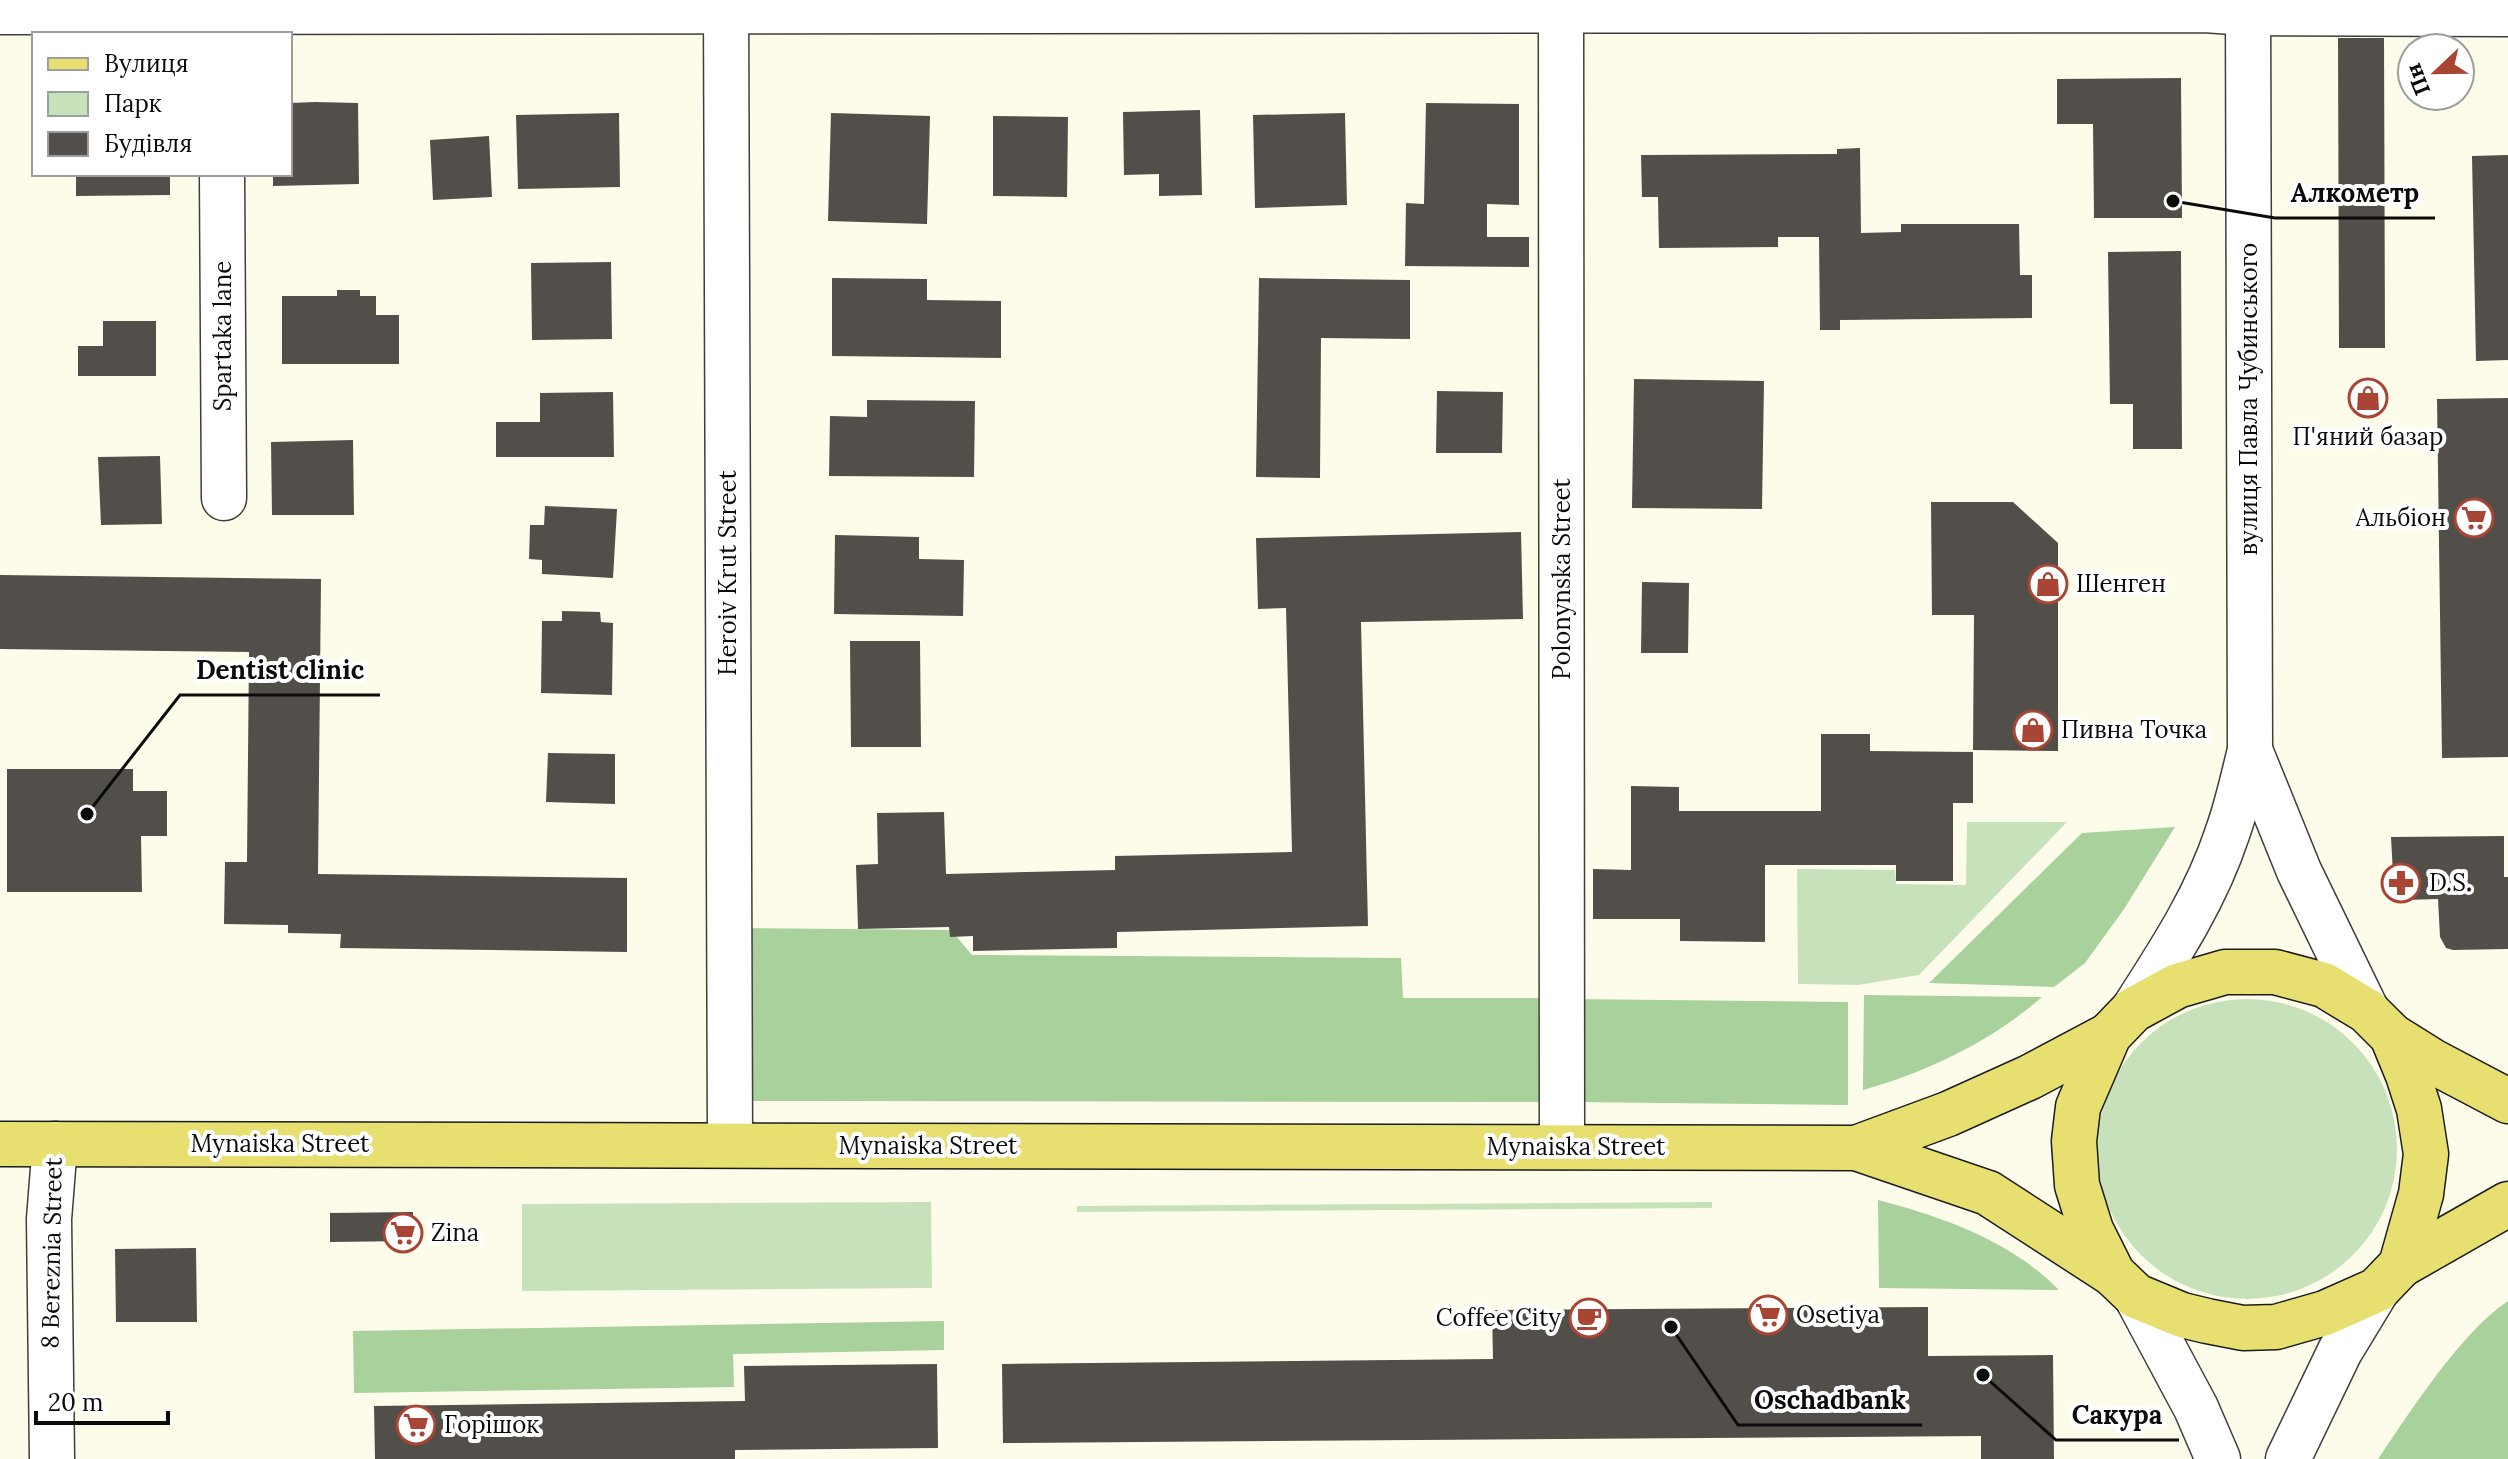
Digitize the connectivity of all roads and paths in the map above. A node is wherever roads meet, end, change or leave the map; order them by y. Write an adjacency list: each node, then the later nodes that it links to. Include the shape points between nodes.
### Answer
1 (2005, 5): 3 (street); 4 (street)
2 (726, 6): 4 (street); 7 (street); 16 (street, Heroiv Krut Street)
3 (2248, 7): 6 (street); 10 (street, вулиця Павла Чубинського)
4 (1561, 11): 17 (street, Polonynska Street)
5 (0, 12): 7 (street)
6 (2508, 14)
7 (222, 23)
8 (222, 176): 9 (street, Spartaka lane)
9 (224, 498)
10 (2250, 750): 11 (street, вулиця Павла Чубинського, via 2227,835 2201,897); 12 (street, вулиця Павла Чубинського, via 2299,871)
11 (2121, 1022): 12 (main road, Mynaiska Street, via 2177,986 2225,972 2275,972 2324,985); 18 (main road, Mynaiska Street, via 2030,1077); 21 (main road, via 2078,1107 2074,1141 2077,1185 2091,1230)
12 (2379, 1023): 13 (main road, via 2432,1061); 20 (main road, via 2408,1075 2426,1154 2421,1194)
13 (2508, 1101)
14 (0, 1144): 15 (main road, Mynaiska Street)
15 (55, 1144): 16 (main road, Mynaiska Street); 22 (street, 8 Bereznia Street, via 49,1219)
16 (730, 1145): 17 (main road, Mynaiska Street)
17 (1562, 1147): 18 (main road, Mynaiska Street)
18 (1856, 1148): 21 (main road, Mynaiska Street, via 1988,1193)
19 (2508, 1204): 20 (main road)
20 (2389, 1277): 21 (main road, Mynaiska Street, via 2325,1313 2276,1327 2243,1328 2182,1315); 24 (street, via 2340,1351)
21 (2124, 1285): 23 (street, via 2196,1408)
22 (52, 1459)
23 (2218, 1459)
24 (2288, 1459)

